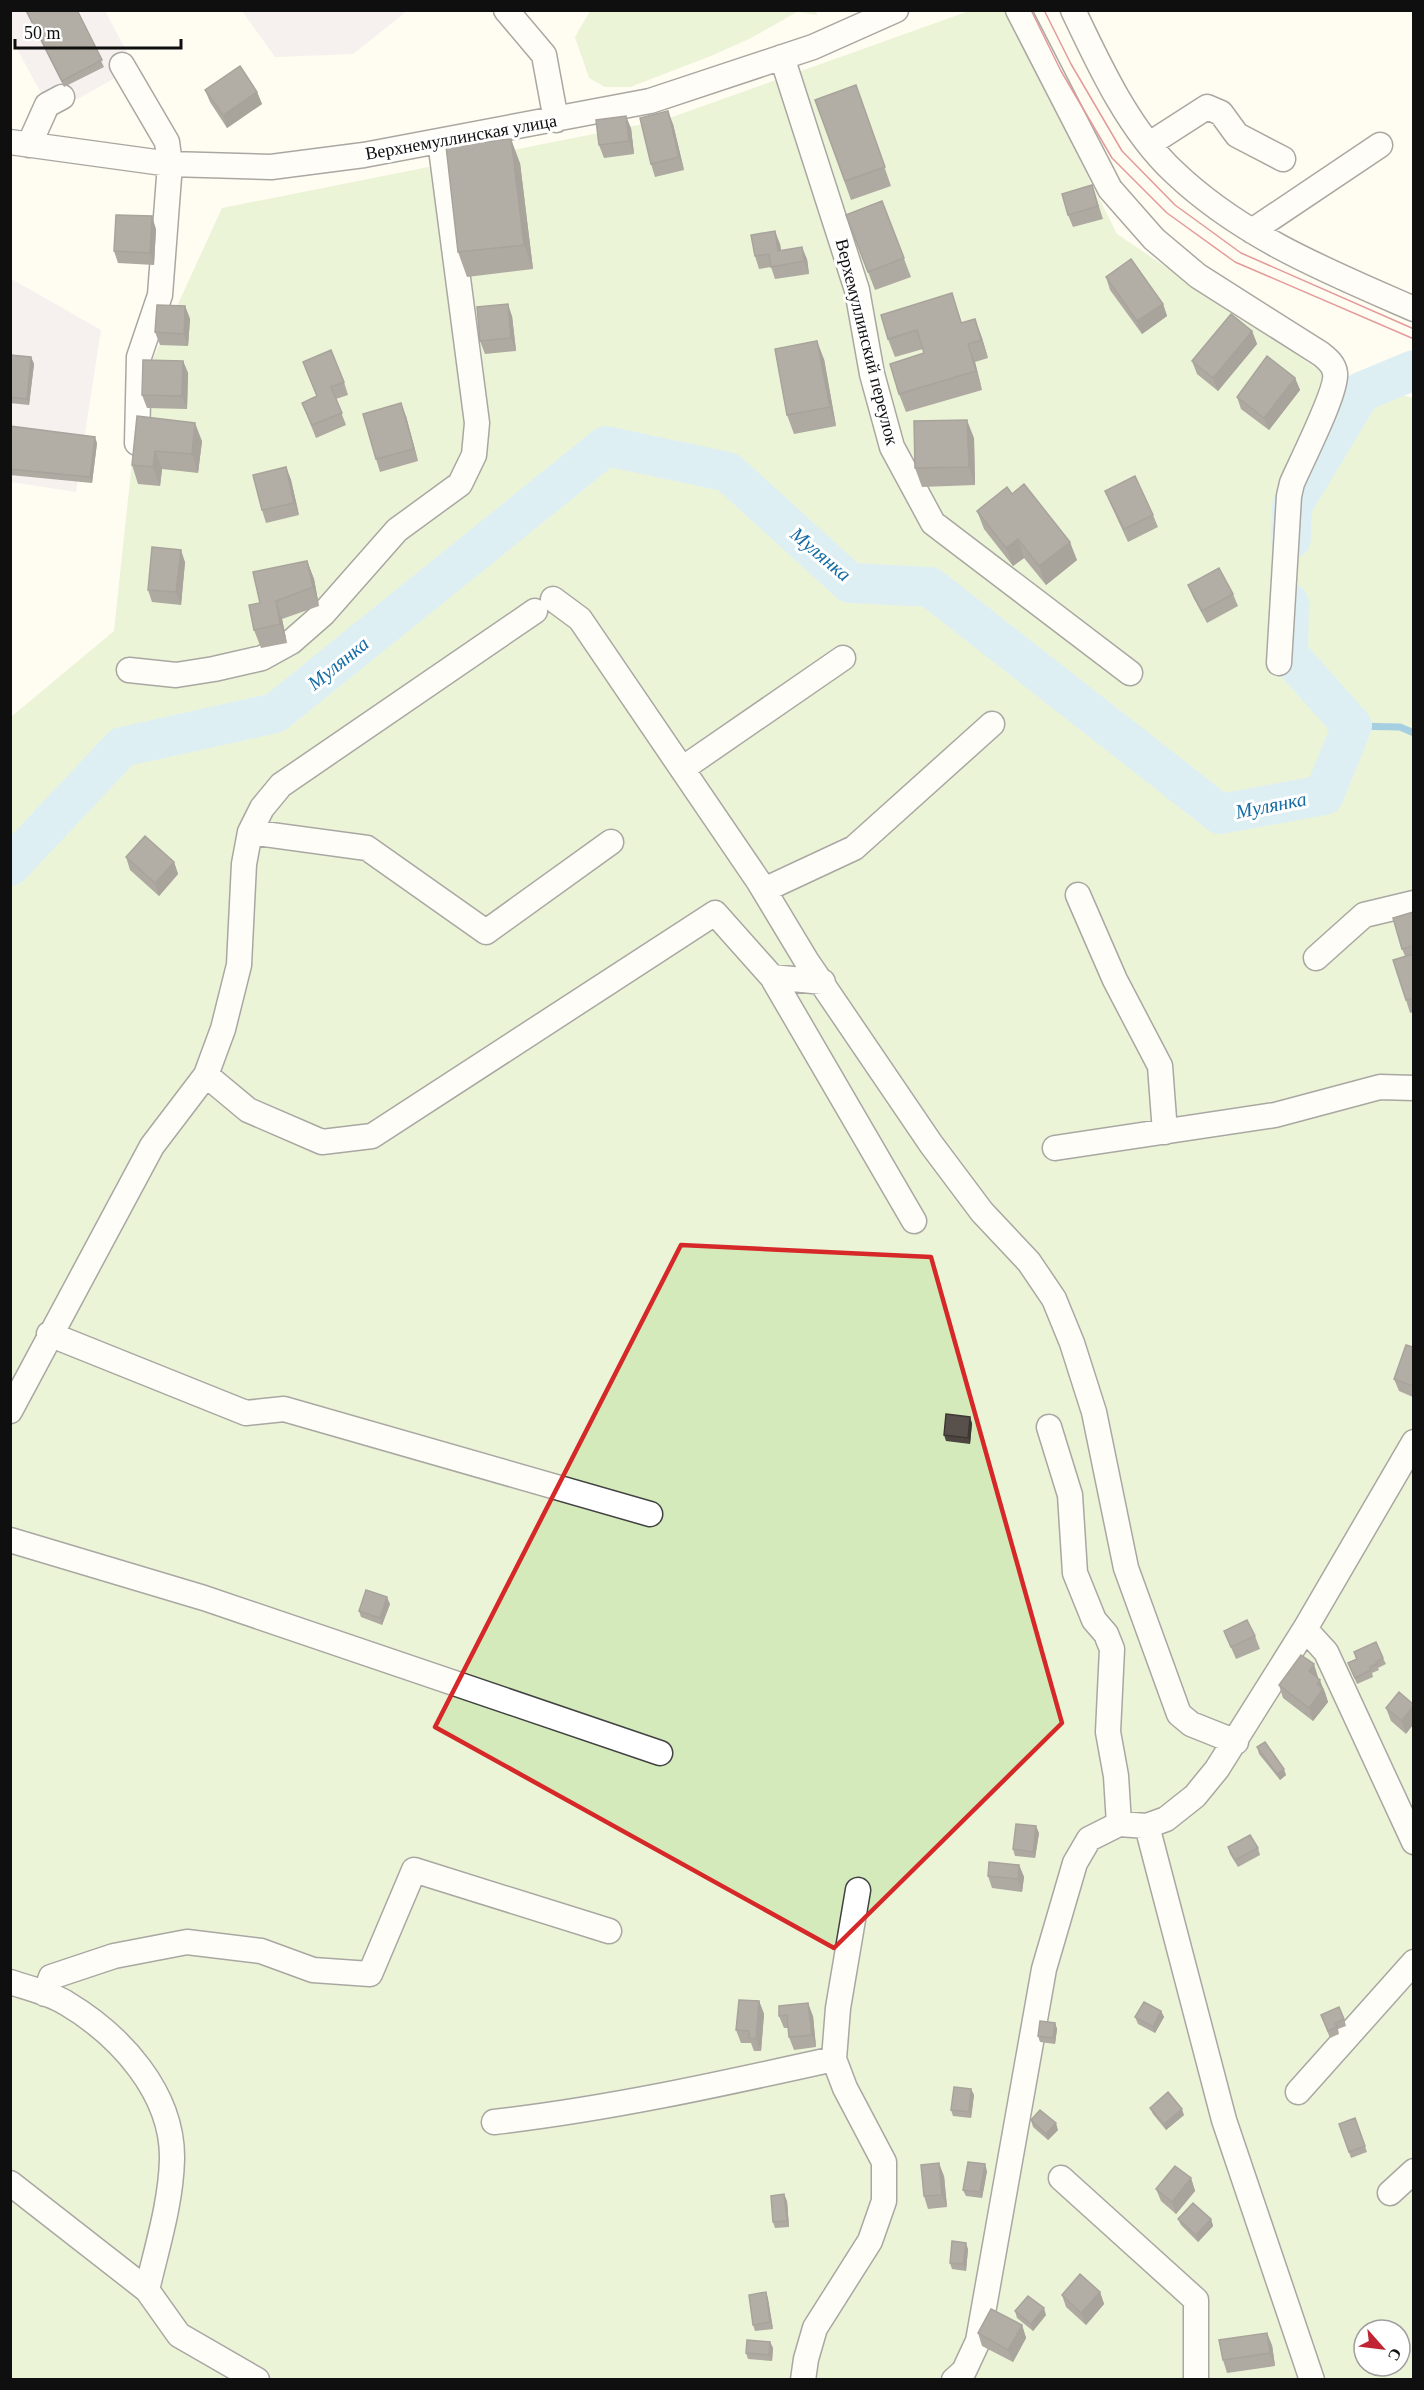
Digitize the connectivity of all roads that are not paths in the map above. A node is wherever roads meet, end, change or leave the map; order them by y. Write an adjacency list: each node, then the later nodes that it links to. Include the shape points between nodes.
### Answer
1 (506, 10): 9 (street, via 544,55)
2 (896, 10): 5 (street, Верхнемуллинская улица)
3 (1018, 10): 20 (street, via 1110,189 1154,239 1198,276 1321,354 1331,362 1336,374 1289,496)
4 (1074, 10): 12 (street, via 1105,78)
5 (852, 20): 6 (street, Верхнемуллинская улица)
6 (782, 57): 9 (street, Верхнемуллинская улица, via 650,100); 22 (street, Верхемуллинский переулок, via 857,290 872,374 892,447 933,523)
7 (122, 65): 15 (street, via 166,142)
8 (62, 97): 11 (street, via 47,105)
9 (556, 120): 10 (street, Верхнемуллинская улица)
10 (440, 141): 15 (street, Верхнемуллинская улица, via 271,167); 21 (street, via 477,423 474,455 460,484 397,530 323,614 291,642 262,658 176,675)
11 (20, 143): 15 (street, Верхнемуллинская улица)
12 (1150, 143): 14 (street, via 1207,107 1221,113 1237,135); 16 (street, via 1172,171 1217,209)
13 (1380, 146): 16 (street)
14 (1282, 159)
15 (170, 164): 18 (street, via 160,295 139,357)
16 (1252, 231): 17 (street, via 1277,247)
17 (1413, 309)
18 (137, 443)
19 (843, 658): 24 (street)
20 (1279, 663)
21 (129, 670)
22 (1130, 673)
23 (992, 724): 27 (street, via 854,848)
24 (682, 769): 25 (street, via 580,620 544,605 281,785 262,808); 27 (street)
25 (250, 832): 26 (street, via 367,848 486,932); 33 (street, via 244,864 239,965 223,1029)
26 (611, 842)
27 (764, 890): 32 (street)
28 (1078, 896): 35 (street, via 1115,980 1160,1066)
29 (1413, 903): 30 (street, via 1364,915)
30 (1316, 958)
31 (772, 977): 32 (street); 33 (street, via 715,914 372,1136 322,1142 248,1110); 37 (street)
32 (823, 982): 45 (street, via 931,1144 982,1212 1029,1262 1054,1299 1094,1412 1126,1568 1179,1714 1191,1724)
33 (206, 1075): 38 (street, via 152,1146)
34 (1413, 1088): 35 (street, via 1380,1087 1275,1115)
35 (1165, 1132): 36 (street)
36 (1055, 1148)
37 (914, 1221)
38 (49, 1334): 39 (street); 42 (street, via 246,1413 284,1409)
39 (10, 1411)
40 (1049, 1427): 47 (street, via 1070,1495 1075,1573 1094,1620 1112,1649 1108,1732)
41 (1413, 1442): 44 (street)
42 (650, 1514)
43 (10, 1540): 46 (street, via 204,1598)
44 (1305, 1629): 45 (street); 49 (street, via 1326,1652)
45 (1236, 1742): 48 (street, via 1195,1796 1166,1819)
46 (660, 1753)
47 (1119, 1824): 48 (street); 65 (street, via 1089,1839 1075,1863 1044,1969 978,2341 964,2371)
48 (1147, 1826): 67 (street, via 1224,2120)
49 (1413, 1842)
50 (858, 1890): 55 (street, via 838,2008)
51 (609, 1931): 54 (street, via 414,1870 370,1974 314,1970 261,1951 188,1942 114,1956 51,1977)
52 (1413, 1962): 56 (street)
53 (10, 1982): 54 (street)
54 (45, 1995): 62 (street, via 64,2002 102,2028 137,2064 166,2114 172,2158 167,2202)
55 (834, 2059): 57 (street, via 577,2112); 64 (street, via 884,2162 884,2201 870,2241 815,2328)
56 (1298, 2092)
57 (494, 2122)
58 (1413, 2171): 61 (street)
59 (1061, 2178): 66 (street, via 1196,2300)
60 (10, 2182): 62 (street)
61 (1390, 2193)
62 (147, 2290): 63 (street, via 179,2335)
63 (249, 2377)
64 (803, 2379)
65 (954, 2379)
66 (1196, 2379)
67 (1312, 2379)

